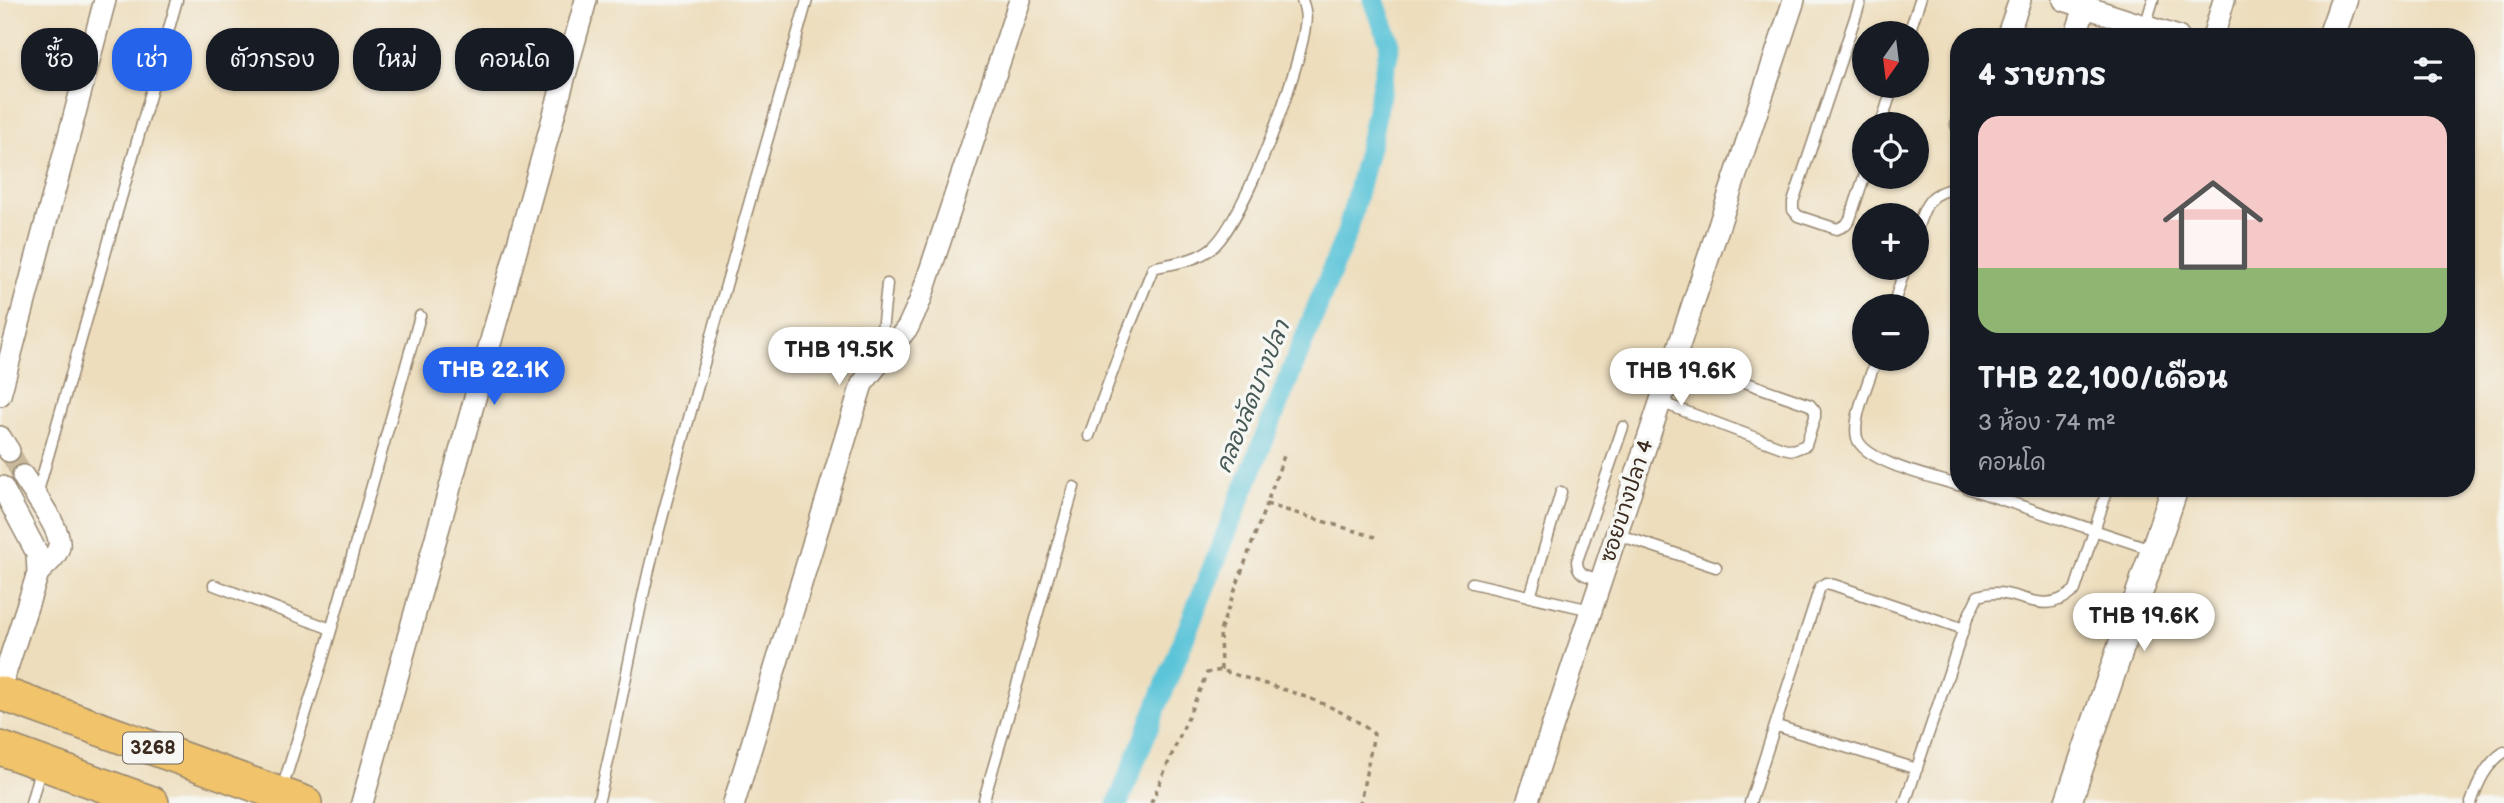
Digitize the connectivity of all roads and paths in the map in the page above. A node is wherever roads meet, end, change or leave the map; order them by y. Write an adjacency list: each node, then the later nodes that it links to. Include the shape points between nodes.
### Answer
1 (105, 0): 31 (street)
2 (177, 0): 41 (lane)
3 (586, 0): 71 (street)
4 (807, 0): 72 (lane, via 655,545)
5 (1020, 0): 28 (street, via 920,301 908,327)
6 (1302, 0): 34 (lane, via 1306,24 1302,45 1274,130 1239,209 1212,248 1191,260 1153,268)
7 (1794, 0): 32 (street, ซอยบางปลา 4)
8 (1861, 0): 23 (lane, via 1793,210 1798,216 1837,229 1850,219)
9 (1920, 0): 16 (lane)
10 (2020, 0): 17 (street)
11 (2064, 0): 15 (street)
12 (2153, 0): 20 (lane)
13 (2224, 0): 21 (street)
14 (2344, 0): 22 (street)
15 (2092, 6): 18 (street); 19 (street)
16 (1913, 21)
17 (2010, 28)
18 (2081, 28)
19 (2137, 28)
20 (2144, 28)
21 (2216, 28)
22 (2334, 28)
23 (1860, 189)
24 (1950, 189): 25 (lane, via 1941,190)
25 (1927, 203)
26 (887, 284): 28 (lane)
27 (420, 316): 58 (lane)
28 (878, 362): 73 (street, via 856,399)
29 (1710, 370): 32 (lane, via 1810,405 1815,417 1805,445 1783,448)
30 (1872, 371): 37 (lane, via 1856,423 1863,449 1876,458)
31 (0, 395)
32 (1660, 402): 48 (street, ซอยบางปลา 4)
33 (1623, 428): 53 (lane, via 1577,561 1580,574)
34 (1089, 436)
35 (1284, 453): 45 (path)
36 (23, 476): 41 (street)
37 (1950, 482)
38 (2, 487): 46 (street)
39 (1074, 487): 74 (lane)
40 (1561, 492): 56 (lane)
41 (36, 497): 46 (street); 52 (street, via 60,544)
42 (1994, 497): 47 (lane)
43 (2105, 497): 47 (lane)
44 (2172, 497): 50 (street)
45 (1266, 504): 49 (path); 60 (path, via 1220,631)
46 (15, 510): 52 (street, via 37,553)
47 (2094, 530): 50 (lane); 59 (lane, via 2075,590 2063,600 2044,604 1986,593 1978,596)
48 (1616, 534): 51 (lane); 53 (street, ซอยบางปลา 4)
49 (1375, 537)
50 (2154, 550): 68 (street)
51 (1716, 567)
52 (38, 573): 61 (street)
53 (1601, 580): 57 (street, ซอยบางปลา 4)
54 (1472, 583): 56 (lane)
55 (214, 585): 58 (lane)
56 (1530, 597): 57 (lane)
57 (1591, 610): 77 (street, ซอยบางปลา 4)
58 (331, 629): 67 (lane)
59 (1964, 629): 62 (lane, via 1826,583 1816,597); 66 (lane)
60 (1221, 670): 75 (path, via 1207,673); 76 (path, via 1322,704 1374,734)
61 (0, 691): 67 (main road, 3268)
62 (1777, 726): 66 (lane); 78 (lane)
63 (0, 748): 65 (main road, 3268)
64 (2504, 752): 80 (lane, via 2489,765)
65 (41, 763): 69 (lane); 70 (main road, 3268)
66 (1917, 769): 79 (lane)
67 (293, 799)
68 (2070, 802)
69 (31, 803)
70 (152, 803)
71 (362, 803)
72 (598, 803)
73 (734, 803)
74 (983, 803)
75 (1151, 803)
76 (1360, 803)
77 (1527, 803)
78 (1750, 803)
79 (1905, 803)
80 (2471, 803)

